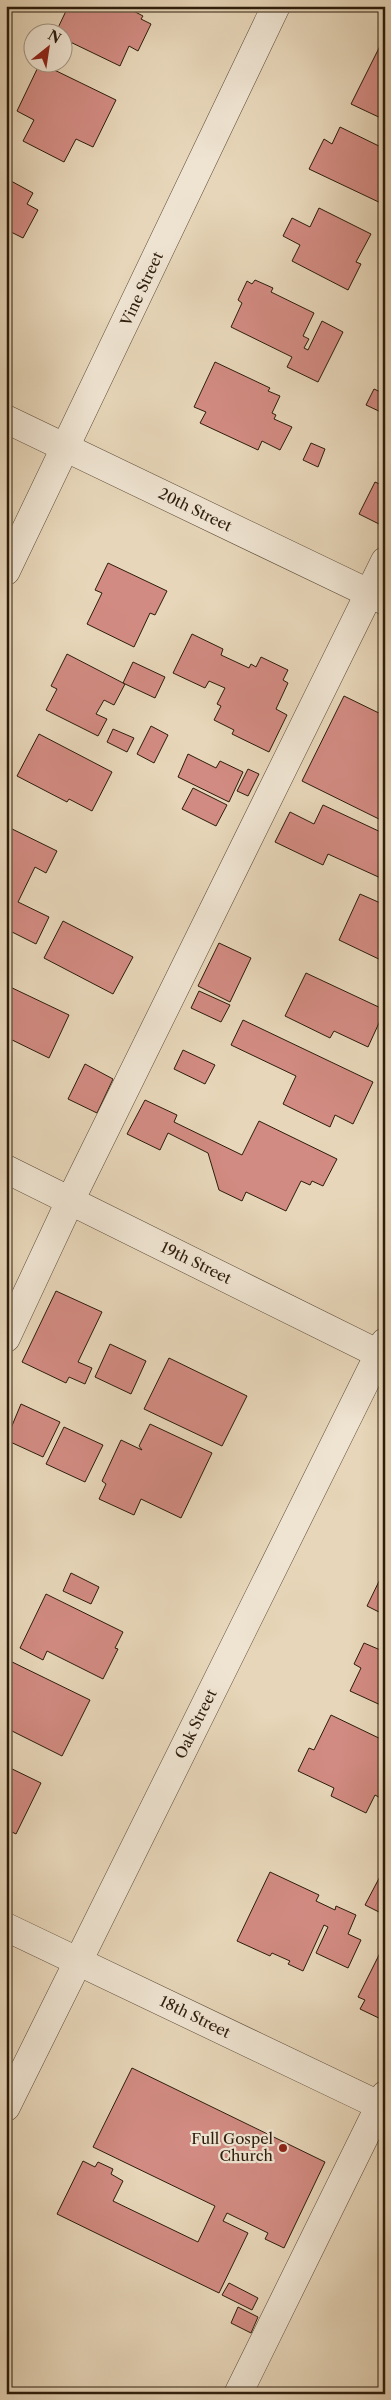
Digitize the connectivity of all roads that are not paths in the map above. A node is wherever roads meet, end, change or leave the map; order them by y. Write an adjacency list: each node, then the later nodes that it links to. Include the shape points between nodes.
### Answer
1 (276, 6): 3 (street, Vine Street)
2 (6, 419): 3 (street, 20th Street)
3 (67, 448): 5 (street, Vine Street); 6 (street, 20th Street)
4 (385, 561): 6 (street)
5 (6, 571)
6 (377, 597): 8 (street)
7 (6, 1169): 8 (street, 19th Street)
8 (70, 1201): 9 (street); 10 (street, 19th Street)
9 (6, 1338)
10 (383, 1351): 12 (street, Oak Street)
11 (6, 1926): 12 (street, 18th Street)
12 (78, 1961): 13 (street, 18th Street); 14 (street, Oak Street)
13 (383, 2103): 15 (street)
14 (6, 2107)
15 (238, 2394)

